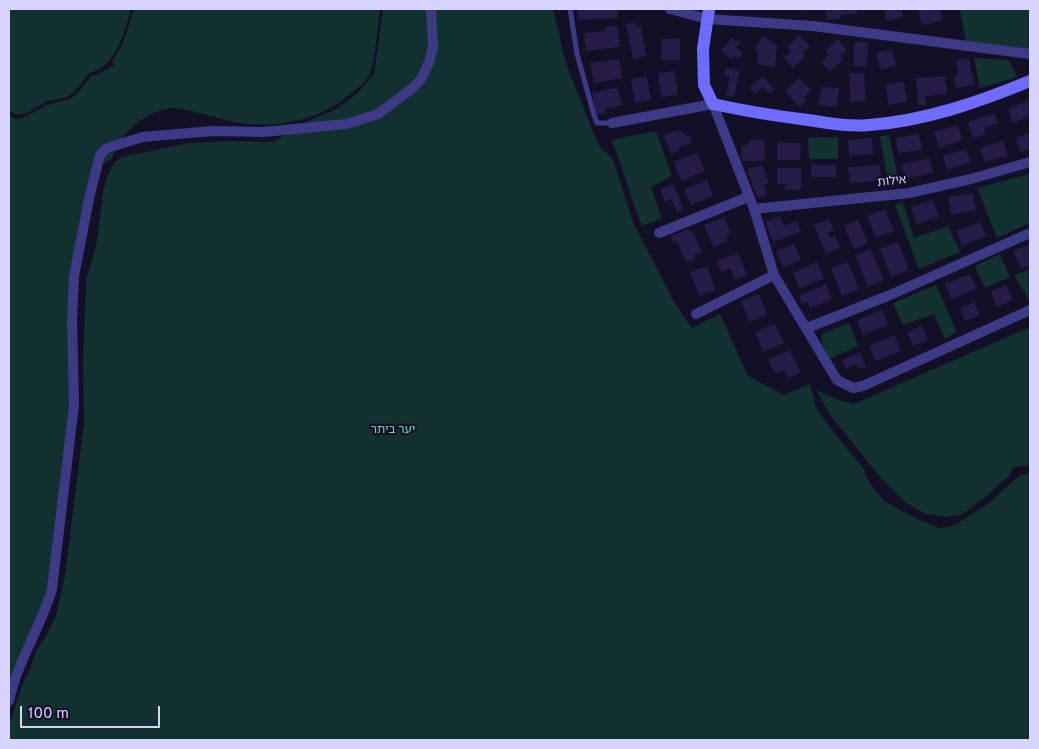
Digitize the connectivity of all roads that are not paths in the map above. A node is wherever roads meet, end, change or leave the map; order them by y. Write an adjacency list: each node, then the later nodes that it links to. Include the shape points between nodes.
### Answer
1 (432, 9): 18 (street, via 433,47 422,78 378,114 346,124 144,137 107,148 100,155 74,276 74,405 52,589)
2 (570, 9): 8 (lane, via 577,54 594,115 597,123)
3 (670, 9): 4 (street)
4 (708, 14): 5 (street); 7 (street, via 703,49 704,86)
5 (1030, 55)
6 (1030, 81): 7 (street, via 932,114 902,122 868,125 843,125 746,112)
7 (713, 104): 8 (street); 10 (street)
8 (612, 123)
9 (1030, 162): 11 (street, אילות, via 909,193)
10 (748, 197): 11 (street); 12 (street)
11 (754, 209): 14 (street)
12 (659, 233)
13 (1030, 233): 17 (street)
14 (774, 275): 16 (street); 17 (street)
15 (1030, 310): 17 (street, via 853,388 837,380)
16 (696, 314)
17 (807, 328)
18 (9, 701)

